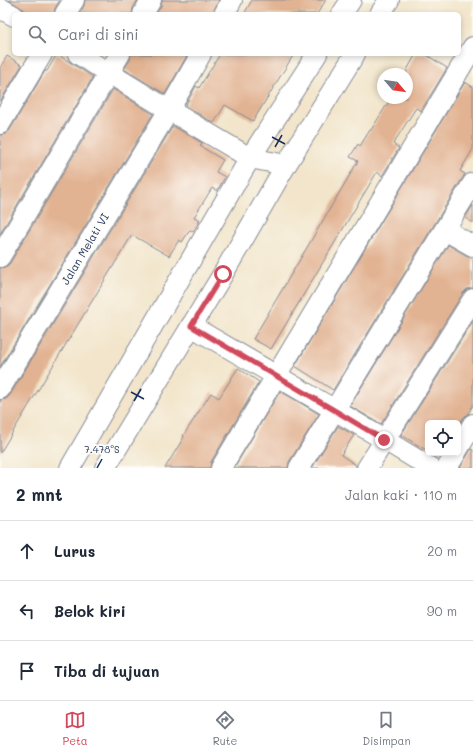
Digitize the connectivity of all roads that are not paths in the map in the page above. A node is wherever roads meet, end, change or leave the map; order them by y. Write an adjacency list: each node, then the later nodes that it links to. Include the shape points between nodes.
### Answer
1 (74, 0): 7 (street)
2 (151, 0): 8 (street)
3 (232, 0): 9 (street)
4 (351, 0): 10 (street)
5 (389, 0): 11 (street)
6 (0, 8): 12 (street)
7 (67, 12)
8 (144, 12)
9 (225, 12)
10 (343, 12)
11 (381, 12)
12 (12, 15)
13 (41, 56): 22 (street)
14 (81, 56): 20 (street)
15 (119, 56): 20 (street)
16 (200, 56): 21 (street, Jalan Melati VI)
17 (316, 56): 23 (street)
18 (354, 56): 24 (street)
19 (470, 62): 31 (street)
20 (109, 72): 21 (street); 28 (street)
21 (169, 110): 23 (street); 32 (street, Jalan Melati VI)
22 (0, 124)
23 (250, 158): 24 (street); 38 (street)
24 (286, 165): 30 (street)
25 (473, 183): 26 (street)
26 (445, 230): 27 (street); 33 (street)
27 (473, 246)
28 (0, 257)
29 (473, 299): 35 (street)
30 (191, 326): 31 (street); 39 (street)
31 (276, 375): 33 (street); 40 (street)
32 (0, 389)
33 (334, 410): 35 (street); 41 (street)
34 (473, 424): 36 (street)
35 (384, 440): 42 (street); 43 (street)
36 (461, 444)
37 (454, 456): 44 (street)
38 (70, 468)
39 (105, 468)
40 (221, 468)
41 (299, 468)
42 (367, 468)
43 (431, 468)
44 (447, 468)

